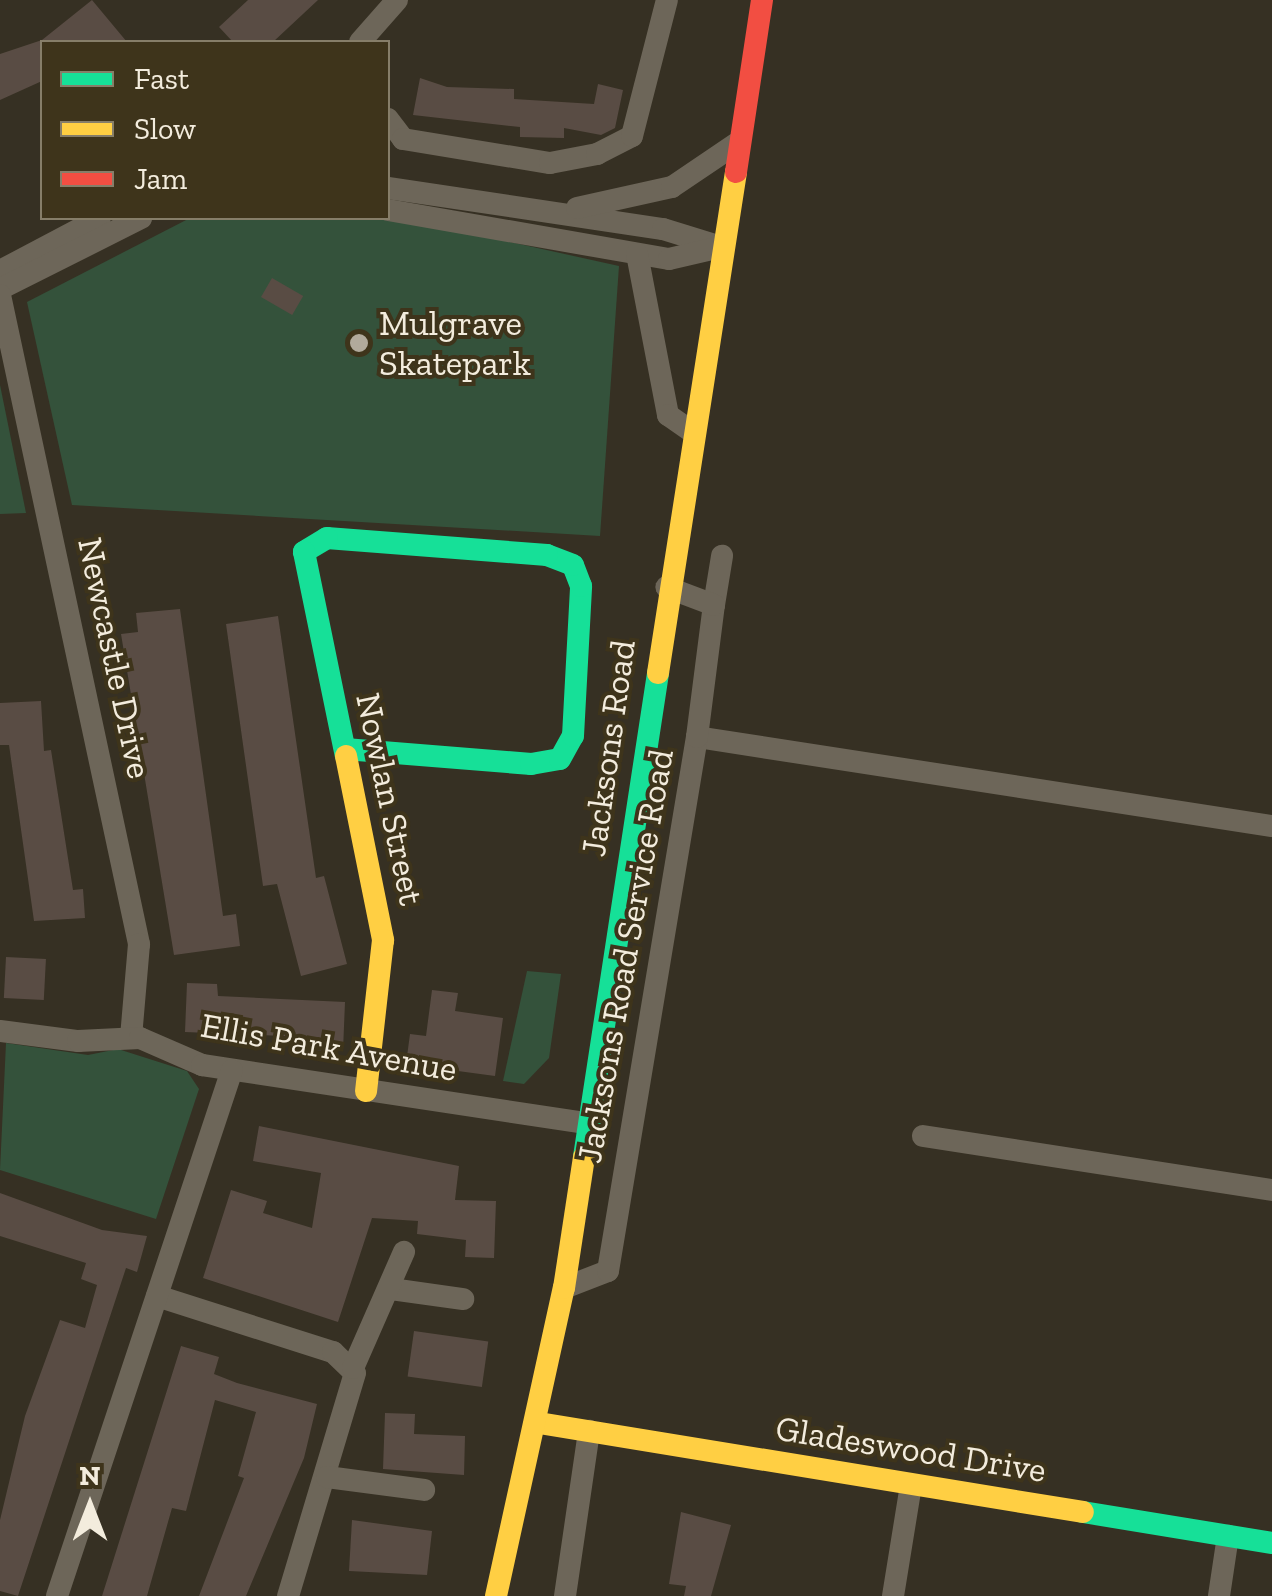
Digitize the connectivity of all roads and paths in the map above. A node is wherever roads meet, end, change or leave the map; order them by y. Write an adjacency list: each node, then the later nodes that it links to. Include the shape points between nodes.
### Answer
1 (397, 0): 4 (street)
2 (667, 0): 5 (street, via 632,136 597,154 550,164 403,140)
3 (762, 0): 6 (street, Jacksons Road)
4 (362, 40)
5 (390, 122)
6 (737, 144): 9 (street, via 672,188); 12 (street, Jacksons Road)
7 (390, 188): 9 (street)
8 (390, 210): 13 (street)
9 (554, 211): 12 (street)
10 (96, 220): 14 (street)
11 (136, 220): 15 (street)
12 (720, 247): 13 (street, via 669,259); 16 (street, Jacksons Road)
13 (637, 254): 16 (street, via 668,415)
14 (0, 272)
15 (0, 292): 24 (street, Newcastle Drive, via 139,944)
16 (691, 431): 18 (street, Jacksons Road)
17 (722, 556): 19 (street, Jacksons Road Service Road)
18 (666, 588): 19 (street); 27 (street, Jacksons Road)
19 (714, 605): 20 (street, Jacksons Road Service Road)
20 (697, 737): 22 (street); 31 (street, Jacksons Road Service Road, via 608,1271)
21 (345, 749): 21 (street, Nowlan Street, via 303,562 308,544 327,538 547,556 572,565 581,586 573,736 560,759 531,764); 26 (street, Nowlan Street, via 384,958)
22 (1272, 826)
23 (0, 1031): 24 (street, Ellis Park Avenue)
24 (131, 1038): 25 (street, Ellis Park Avenue)
25 (232, 1070): 26 (street, Ellis Park Avenue); 33 (street)
26 (366, 1091): 27 (street, Ellis Park Avenue)
27 (590, 1124): 31 (street, Jacksons Road)
28 (923, 1136): 29 (street)
29 (1272, 1190)
30 (404, 1252): 32 (street)
31 (564, 1288): 36 (street, Jacksons Road)
32 (391, 1289): 34 (street); 35 (street)
33 (157, 1296): 35 (street, via 333,1352); 44 (street)
34 (463, 1299)
35 (353, 1368): 38 (street, via 356,1383)
36 (539, 1423): 37 (street, Gladeswood Drive); 41 (street, Jacksons Road)
37 (589, 1431): 39 (street, Gladeswood Drive); 48 (street)
38 (327, 1477): 40 (street); 45 (street)
39 (911, 1485): 42 (street, Gladeswood Drive); 49 (street)
40 (424, 1490)
41 (520, 1506): 46 (street, Jacksons Road); 47 (street, Jacksons Road)
42 (1228, 1536): 43 (street, Gladeswood Drive); 50 (street)
43 (1272, 1543)
44 (57, 1596)
45 (288, 1596)
46 (496, 1596)
47 (510, 1596)
48 (565, 1596)
49 (892, 1596)
50 (1219, 1596)

